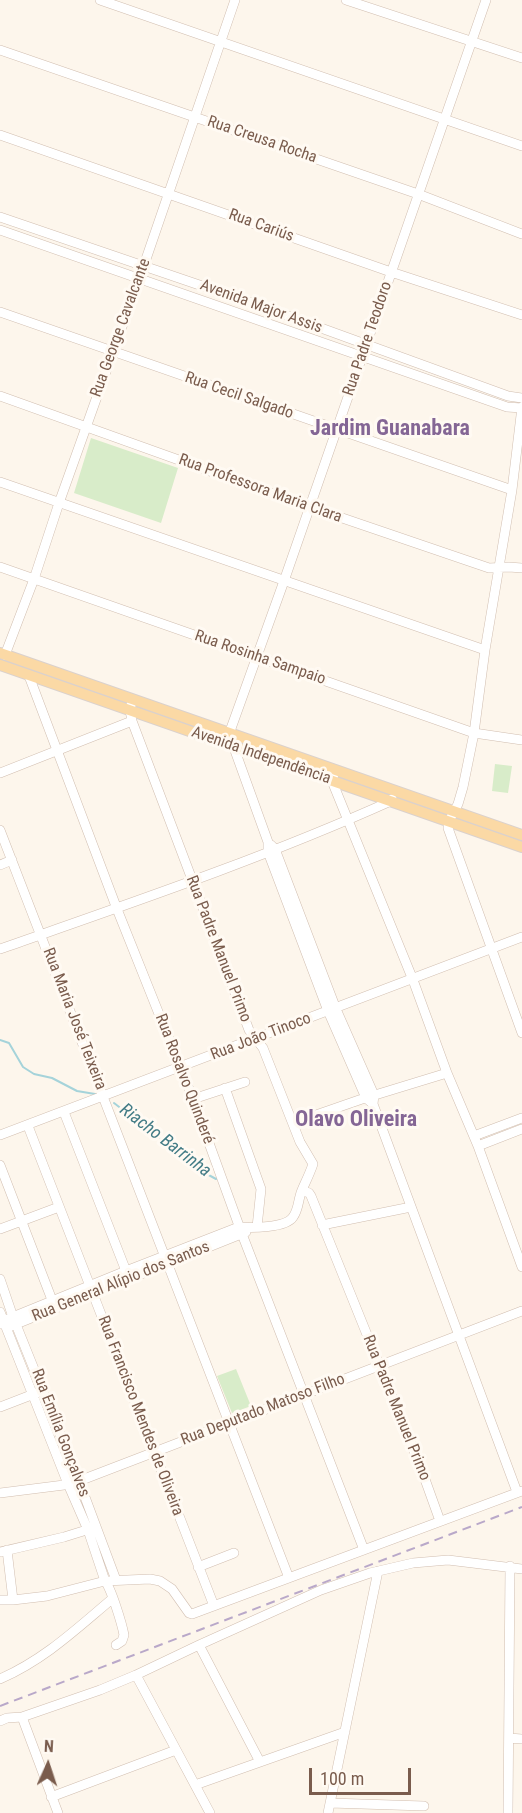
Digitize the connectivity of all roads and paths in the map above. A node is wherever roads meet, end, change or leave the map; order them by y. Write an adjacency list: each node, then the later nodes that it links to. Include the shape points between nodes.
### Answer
1 (100, 0): 5 (street)
2 (235, 0): 5 (street, Rua George Cavalcante)
3 (346, 0): 6 (street)
4 (486, 0): 6 (street, Rua Padre Teodoro)
5 (220, 41): 9 (street, Rua George Cavalcante); 10 (street)
6 (472, 43): 8 (street); 10 (street, Rua Padre Teodoro)
7 (0, 50): 9 (street, Rua Creusa Rocha)
8 (522, 58)
9 (195, 117): 13 (street, Rua George Cavalcante); 14 (street, Rua Creusa Rocha)
10 (445, 119): 12 (street); 14 (street, Rua Padre Teodoro)
11 (0, 135): 13 (street, Rua Cariús)
12 (522, 146)
13 (169, 193): 20 (street, Rua George Cavalcante); 21 (street, Rua Cariús)
14 (417, 194): 18 (street, Rua Creusa Rocha); 21 (street, Rua Padre Teodoro)
15 (0, 217): 16 (street, Avenida Major Assis)
16 (35, 228): 19 (street); 20 (street, Avenida Major Assis)
17 (0, 230): 19 (street, Avenida Major Assis)
18 (522, 234)
19 (30, 241): 22 (street, Avenida Major Assis)
20 (144, 265): 22 (street, Rua George Cavalcante); 23 (street, Avenida Major Assis)
21 (391, 272): 25 (street, Rua Cariús); 27 (street, Rua Padre Teodoro)
22 (139, 278): 26 (street, Avenida Major Assis); 28 (street, Rua George Cavalcante)
23 (255, 304): 26 (street); 27 (street, Avenida Major Assis)
24 (0, 312): 28 (street, Rua Cecil Salgado)
25 (522, 315)
26 (250, 316): 29 (street, Avenida Major Assis)
27 (367, 344): 29 (street, Rua Padre Teodoro); 31 (street, Avenida Major Assis)
28 (112, 352): 33 (street, Rua George Cavalcante); 34 (street, Rua Cecil Salgado)
29 (363, 356): 32 (street, Avenida Major Assis, via 507,407); 34 (street, Rua Padre Teodoro)
30 (0, 396): 33 (street, Rua Professora Maria Clara)
31 (522, 398)
32 (522, 408): 35 (street)
33 (86, 427): 38 (street, Rua George Cavalcante); 39 (street, Rua Professora Maria Clara)
34 (337, 429): 37 (street, Rua Cecil Salgado); 39 (street, Rua Padre Teodoro)
35 (519, 459): 37 (street)
36 (0, 482): 38 (street)
37 (512, 489): 41 (street)
38 (59, 503): 43 (street, Rua George Cavalcante); 44 (street)
39 (310, 507): 41 (street, Rua Professora Maria Clara, via 489,568); 44 (street, Rua Padre Teodoro)
40 (0, 567): 43 (street, Rua Rosinha Sampaio)
41 (499, 568): 42 (street, Rua Professora Maria Clara); 45 (street)
42 (522, 568)
43 (34, 579): 46 (street, Rua Rosinha Sampaio); 47 (street, Rua George Cavalcante)
44 (284, 581): 45 (street); 46 (street, Rua Padre Teodoro)
45 (485, 650): 50 (street)
46 (256, 656): 50 (street, Rua Rosinha Sampaio); 51 (street, Rua Padre Teodoro)
47 (2, 658): 48 (main road, Avenida Independência); 49 (main road, Avenida Independência)
48 (29, 676): 49 (main road, Avenida Independência); 54 (street, Rua Rosalvo Quinderé)
49 (131, 710): 51 (main road, Avenida Independência); 53 (main road, Avenida Independência); 54 (street); 66 (street, Rua Padre Manuel Primo)
50 (474, 733): 52 (street, Rua Rosinha Sampaio); 58 (street, via 463,787)
51 (229, 734): 53 (street); 56 (main road, Avenida Independência)
52 (522, 740)
53 (233, 746): 56 (main road, Avenida Independência); 62 (street)
54 (57, 750): 55 (street); 67 (street, Rua Rosalvo Quinderé)
55 (0, 773)
56 (333, 775): 57 (main road, Avenida Independência); 59 (street)
57 (393, 796): 58 (main road, Avenida Independência); 59 (street)
58 (452, 816): 61 (main road, Avenida Independência); 63 (main road, Avenida Independência); 71 (street, via 448,831)
59 (348, 820): 62 (street); 72 (street)
60 (0, 830): 64 (street, Rua Maria José Teixeira)
61 (522, 835)
62 (270, 847): 66 (street); 73 (street)
63 (522, 847)
64 (12, 860): 65 (street); 68 (street, Rua Maria José Teixeira)
65 (0, 865)
66 (192, 880): 67 (street); 75 (street, Rua Padre Manuel Primo)
67 (117, 909): 68 (street); 76 (street, Rua Rosalvo Quinderé)
68 (41, 935): 70 (street); 80 (street, Rua Maria José Teixeira)
69 (522, 938): 71 (street, Rua João Tinoco)
70 (1, 946)
71 (493, 949): 72 (street, Rua João Tinoco); 74 (street)
72 (414, 980): 73 (street, Rua João Tinoco); 77 (street)
73 (332, 1010): 75 (street, Rua João Tinoco); 82 (street)
74 (522, 1033)
75 (256, 1040): 76 (street, Rua João Tinoco); 85 (street, Rua Padre Manuel Primo, via 263,1048)
76 (180, 1068): 80 (street, Rua João Tinoco); 81 (street, Rua Rosalvo Quinderé)
77 (447, 1073): 82 (street); 89 (street)
78 (245, 1082): 79 (street)
79 (225, 1088): 81 (street); 98 (street, via 260,1185 261,1194)
80 (104, 1097): 83 (street, Rua João Tinoco); 99 (street, Rua Maria José Teixeira)
81 (193, 1099): 98 (street, Rua Rosalvo Quinderé)
82 (371, 1099): 85 (street); 94 (street)
83 (64, 1112): 86 (street, Rua João Tinoco); 101 (street)
84 (522, 1118): 89 (street)
85 (293, 1123): 92 (street, Rua Padre Manuel Primo, via 313,1164)
86 (28, 1126): 88 (street, Rua João Tinoco); 93 (street, Rua Francisco Mendes de Oliveira)
87 (522, 1129): 90 (street)
88 (0, 1135)
89 (474, 1136): 90 (street)
90 (478, 1146): 100 (street)
91 (0, 1165): 95 (street)
92 (302, 1190): 96 (street, Rua Padre Manuel Primo, via 311,1196); 98 (street, Rua General Alípio dos Santos, via 292,1220)
93 (59, 1207): 95 (street); 103 (street, Rua Francisco Mendes de Oliveira)
94 (411, 1207): 96 (street); 108 (street)
95 (22, 1221): 97 (street); 104 (street)
96 (322, 1225): 109 (street, Rua Padre Manuel Primo)
97 (0, 1229)
98 (247, 1229): 99 (street, Rua General Alípio dos Santos); 111 (street, Rua Rosalvo Quinderé)
99 (165, 1260): 101 (street, Rua General Alípio dos Santos); 103 (street, Rua General Alípio dos Santos); 114 (street, Rua Maria José Teixeira)
100 (522, 1267)
101 (126, 1271): 103 (street, Rua General Alípio dos Santos)
102 (0, 1280): 106 (street, Rua Emília Gonçalves)
103 (91, 1290): 104 (street, Rua General Alípio dos Santos); 106 (street, Rua General Alípio dos Santos); 117 (street, Rua Francisco Mendes de Oliveira)
104 (52, 1300): 106 (street, Rua General Alípio dos Santos)
105 (522, 1311): 108 (street, Rua Deputado Matoso Filho)
106 (15, 1320): 107 (street, Rua General Alípio dos Santos); 110 (street, Rua Emília Gonçalves)
107 (2, 1323): 112 (street, Rua Emília Gonçalves)
108 (458, 1335): 109 (street, Rua Deputado Matoso Filho); 120 (street)
109 (379, 1365): 111 (street, Rua Deputado Matoso Filho); 122 (street, Rua Padre Manuel Primo)
110 (44, 1390): 112 (street); 115 (street, Rua Emília Gonçalves)
111 (304, 1393): 114 (street, Rua Deputado Matoso Filho); 125 (street, Rua Rosalvo Quinderé)
112 (33, 1394): 113 (street); 116 (street, Rua Emília Gonçalves)
113 (0, 1407)
114 (229, 1423): 117 (street, Rua Deputado Matoso Filho); 131 (street, Rua Maria José Teixeira)
115 (59, 1429): 116 (street); 118 (street, Rua Emília Gonçalves)
116 (48, 1433): 119 (street, Rua Emília Gonçalves)
117 (154, 1453): 118 (street, Rua Deputado Matoso Filho); 128 (street, Rua Francisco Mendes de Oliveira)
118 (79, 1480): 119 (street, Rua Deputado Matoso Filho); 123 (street, Rua Emília Gonçalves)
119 (68, 1484): 121 (street, Rua Deputado Matoso Filho); 123 (street, Rua Emília Gonçalves)
120 (520, 1492): 122 (street)
121 (0, 1493)
122 (440, 1521): 125 (street)
123 (92, 1528): 124 (street); 132 (street, Rua Emília Gonçalves)
124 (4, 1551): 135 (street)
125 (364, 1551): 131 (street)
126 (234, 1553): 128 (street)
127 (510, 1566): 129 (street); 130 (street, via 448,1560); 144 (street)
128 (198, 1567): 136 (street, Rua Francisco Mendes de Oliveira)
129 (522, 1569)
130 (378, 1571): 138 (street, via 330,1586); 143 (street)
131 (289, 1578): 136 (street)
132 (110, 1582): 133 (street, Rua Emília Gonçalves); 135 (street); 136 (street, via 160,1581 172,1589 191,1614)
133 (112, 1599): 137 (street, Rua Emília Gonçalves, via 124,1635); 140 (street, via 39,1659)
134 (0, 1600): 135 (street)
135 (13, 1600)
136 (213, 1606)
137 (116, 1645)
138 (199, 1645): 139 (street); 147 (street)
139 (136, 1675): 141 (street); 146 (street)
140 (0, 1679)
141 (22, 1717): 142 (street); 149 (street)
142 (0, 1720)
143 (345, 1732): 147 (street); 151 (street)
144 (509, 1738): 145 (street); 154 (street)
145 (522, 1739)
146 (176, 1750): 148 (street); 149 (street)
147 (260, 1762): 148 (street)
148 (195, 1785): 153 (street)
149 (51, 1797): 152 (street)
150 (424, 1806): 151 (street)
151 (329, 1808)
152 (58, 1813)
153 (210, 1813)
154 (508, 1813)

